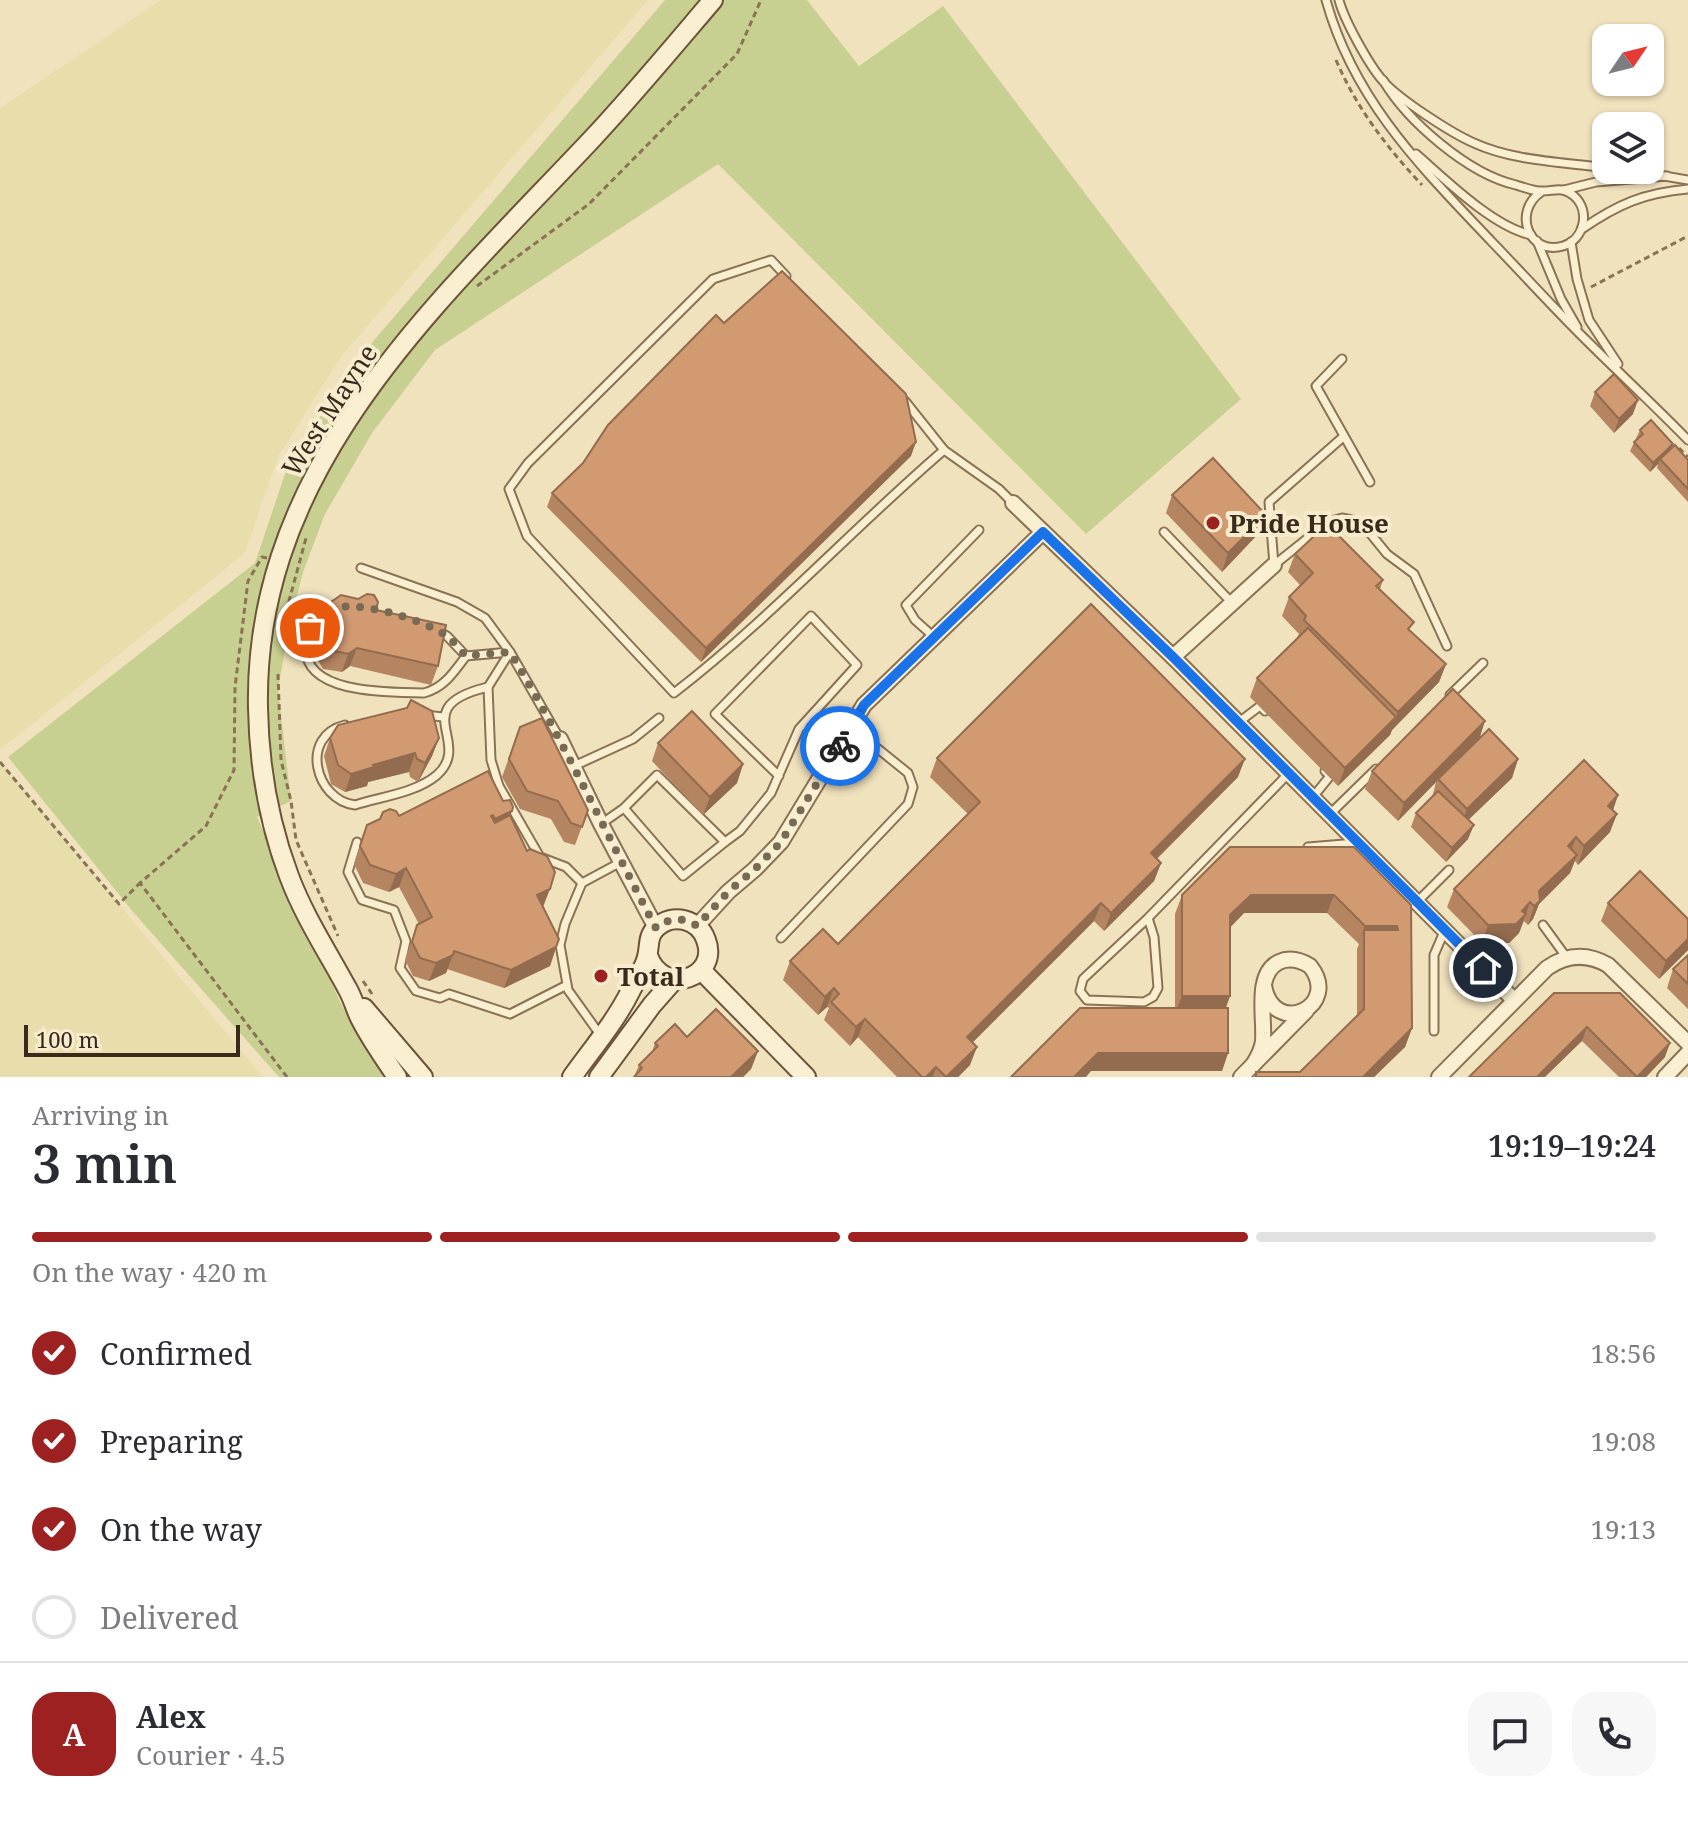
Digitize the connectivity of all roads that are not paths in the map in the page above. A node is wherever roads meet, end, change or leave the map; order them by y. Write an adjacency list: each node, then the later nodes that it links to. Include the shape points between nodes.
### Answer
1 (713, 0): 79 (main road, West Mayne, via 386,365 323,456 291,525 261,637 257,688 263,772 288,874)
2 (1326, 0): 5 (lane, via 1357,80)
3 (1339, 0): 4 (lane)
4 (1383, 80): 6 (lane, via 1475,144); 12 (lane, via 1396,103 1440,143 1492,176)
5 (1397, 137): 14 (lane, via 1481,207); 17 (lane)
6 (1592, 166)
7 (1664, 176): 8 (lane)
8 (1667, 176): 9 (lane); 11 (lane)
9 (1688, 180)
10 (1688, 189): 13 (lane, via 1626,202)
11 (1564, 190): 12 (lane); 13 (lane, via 1579,201)
12 (1541, 192): 14 (lane, via 1526,211)
13 (1582, 229): 15 (lane)
14 (1534, 238): 15 (lane, via 1554,247); 17 (lane)
15 (1571, 242): 19 (lane, via 1589,320)
16 (793, 283): 23 (lane, via 771,260 713,279 528,463 509,489 527,536 674,693 725,653)
17 (1582, 336): 19 (lane)
18 (1342, 359): 21 (lane, via 1316,386)
19 (1626, 376): 22 (lane)
20 (900, 396): 23 (lane)
21 (1343, 437): 24 (lane); 29 (lane, via 1269,502)
22 (1688, 440)
23 (944, 450): 25 (lane)
24 (1370, 482)
25 (1013, 503): 27 (street)
26 (979, 530): 34 (lane, via 906,605)
27 (1043, 532): 34 (street); 38 (street)
28 (1164, 532): 31 (lane)
29 (1274, 565): 31 (street); 35 (lane, via 1328,522 1361,522 1387,554 1414,574)
30 (361, 568): 36 (lane, via 457,602 485,618)
31 (1232, 603): 38 (street)
32 (341, 607): 37 (lane, via 310,628 306,647 315,674 330,681 356,689 424,693 446,681)
33 (431, 627): 37 (lane)
34 (934, 637): 48 (street, via 864,705)
35 (1447, 646)
36 (510, 652): 37 (lane); 40 (lane); 49 (lane)
37 (466, 656)
38 (1173, 657): 47 (street)
39 (1483, 663): 41 (lane)
40 (488, 687): 44 (lane, via 454,700); 65 (lane, via 491,760 499,786 540,857 566,867)
41 (1439, 706)
42 (412, 715): 44 (lane)
43 (1270, 716): 47 (lane, via 1260,706)
44 (443, 717): 46 (lane, via 449,748 437,774 420,785 355,805 333,797 317,757 326,735)
45 (659, 718): 51 (lane, via 633,739)
46 (355, 722)
47 (1239, 722): 53 (street)
48 (851, 727): 69 (street, via 781,842); 72 (lane, via 908,773 913,787 908,804)
49 (560, 739): 51 (street)
50 (1384, 760): 57 (lane)
51 (574, 766): 58 (street)
52 (1320, 766): 55 (lane, via 1330,776)
53 (1289, 773): 55 (street); 67 (lane)
54 (779, 776): 54 (lane, via 799,729 857,665 811,616 715,714); 60 (lane, via 740,831)
55 (1313, 797): 57 (street)
56 (624, 808): 58 (lane); 60 (lane, via 657,775); 60 (lane, via 683,876)
57 (1330, 814): 61 (street)
58 (601, 824): 63 (street)
59 (357, 842): 77 (lane, via 348,872 362,900 394,910 406,941 400,968 416,991 440,998 449,994 510,1014)
60 (725, 842)
61 (1358, 842): 62 (lane); 66 (street)
62 (1301, 848)
63 (621, 862): 65 (lane); 70 (street)
64 (1449, 870): 66 (lane)
65 (582, 883): 77 (lane, via 560,945)
66 (1417, 902): 71 (street)
67 (1148, 918): 67 (lane, via 1158,988 1153,997 1144,1002 1087,1000 1080,991 1083,979)
68 (1543, 925): 74 (lane)
69 (697, 926): 70 (main road, via 672,919); 75 (main road, via 708,945)
70 (656, 928): 73 (main road)
71 (1445, 930): 80 (street); 82 (lane, via 1434,955)
72 (781, 938)
73 (648, 956): 76 (main road, via 656,971); 83 (main road)
74 (1567, 958): 80 (street, via 1547,968); 84 (street, via 1592,958 1608,965)
75 (701, 970): 76 (main road); 91 (main road)
76 (674, 980): 90 (main road)
77 (567, 985): 83 (lane)
78 (1264, 986): 81 (street, via 1278,1010 1296,1013); 81 (street, via 1279,962 1303,962 1319,986); 86 (street, via 1263,1044)
79 (349, 991): 87 (main road, West Mayne); 88 (main road, West Mayne)
80 (1514, 1000): 93 (street)
81 (1309, 1008): 86 (street)
82 (1434, 1031)
83 (601, 1036): 89 (main road)
84 (1688, 1043)
85 (1688, 1053): 94 (street)
86 (1253, 1065): 92 (street)
87 (397, 1077)
88 (423, 1077)
89 (572, 1077)
90 (599, 1077)
91 (806, 1077)
92 (1241, 1077)
93 (1439, 1077)
94 (1665, 1077)

